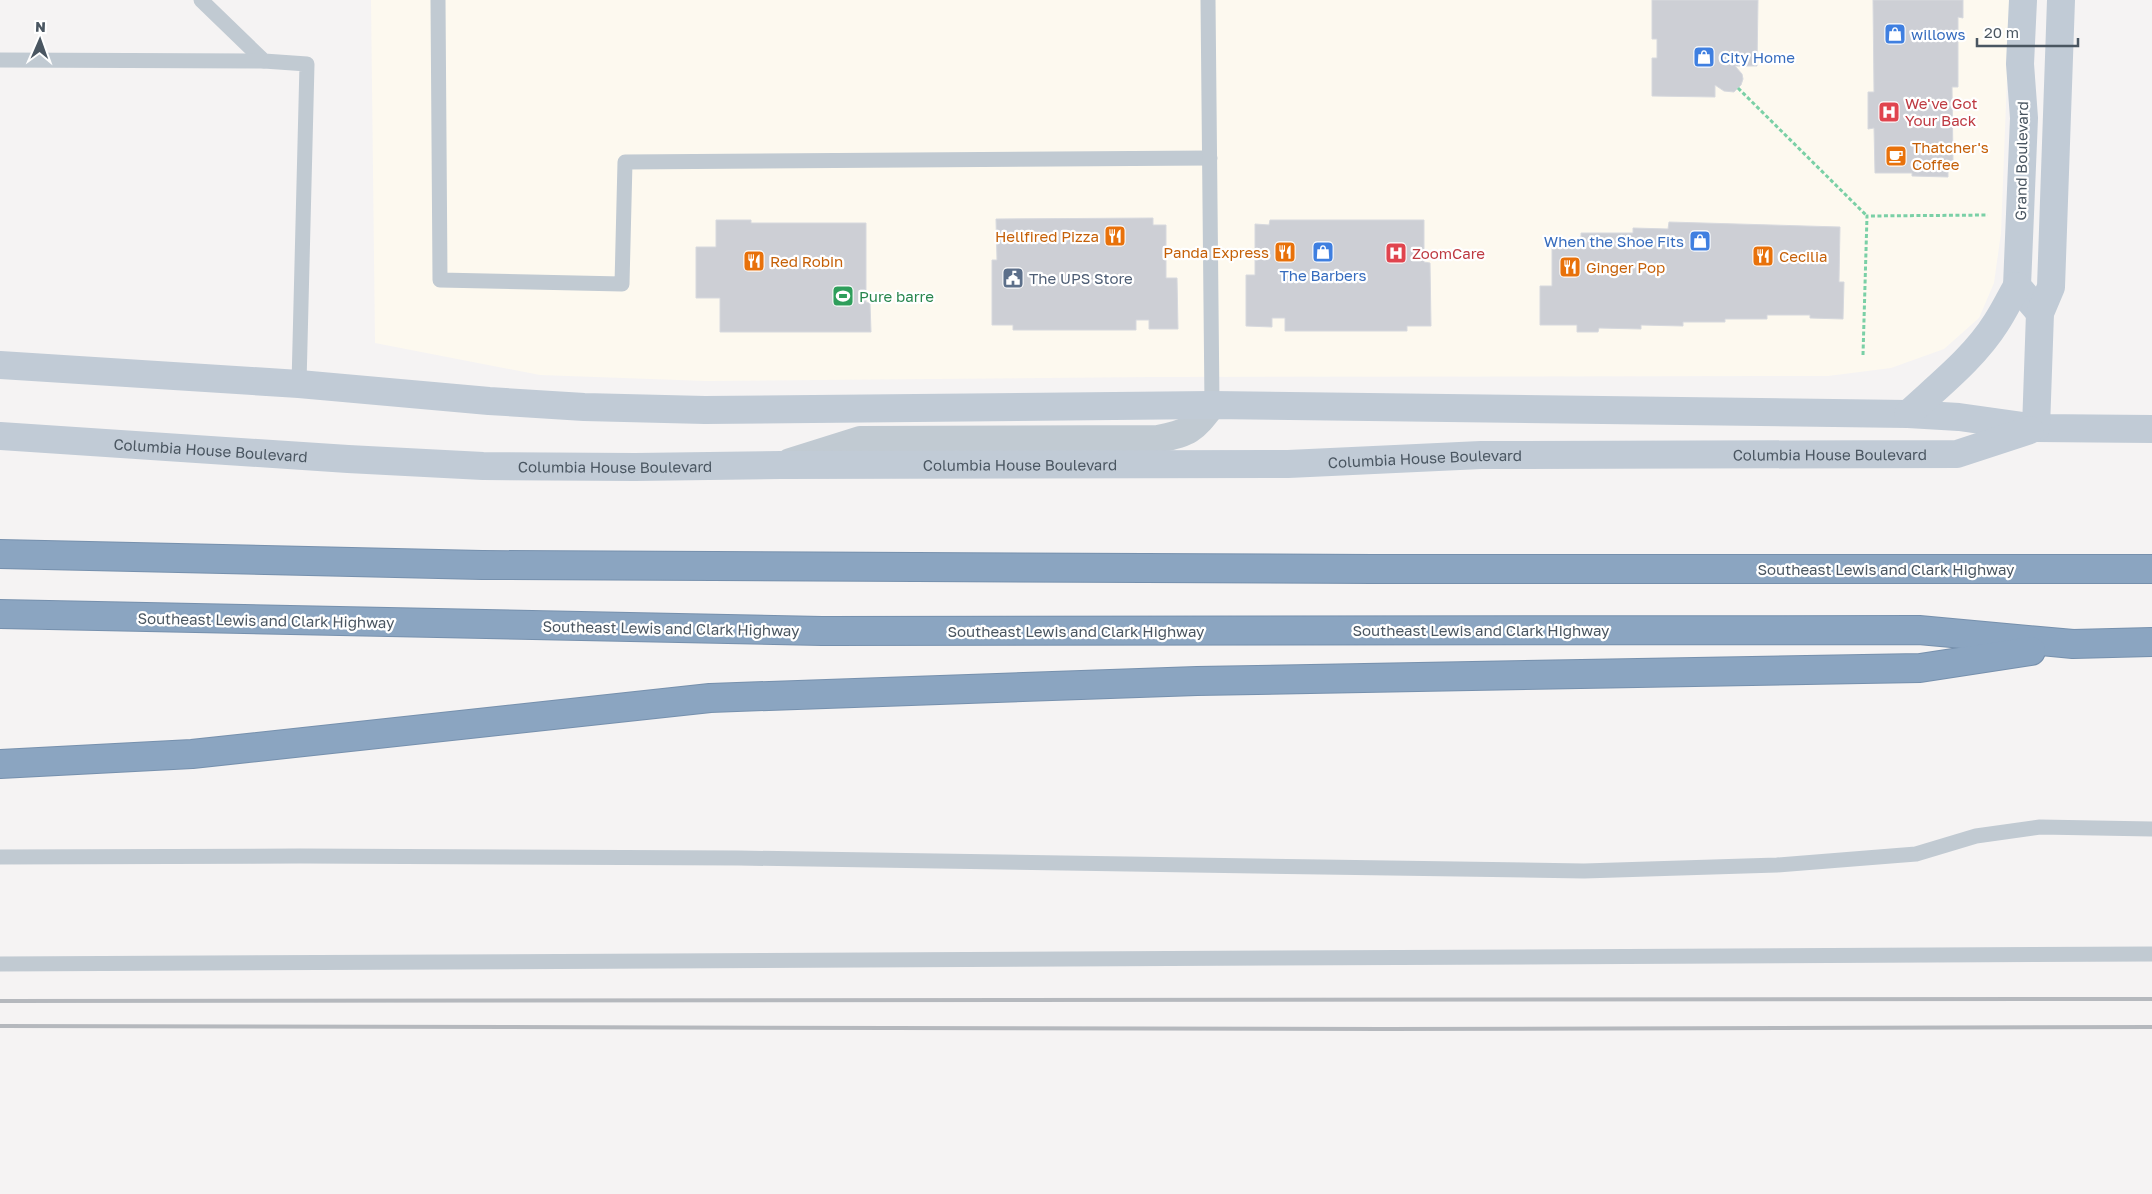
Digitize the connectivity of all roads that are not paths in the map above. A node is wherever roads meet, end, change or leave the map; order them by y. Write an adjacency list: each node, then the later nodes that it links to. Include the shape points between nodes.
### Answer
1 (201, 0): 7 (lane)
2 (438, 0): 8 (lane, via 440,280 622,284 625,162)
3 (1208, 0): 8 (lane)
4 (2023, 0): 9 (main road, Grand Boulevard, via 2020,64 2024,118)
5 (2062, 0): 10 (main road, via 2052,287)
6 (0, 60): 7 (lane)
7 (264, 61): 12 (lane, via 307,64)
8 (1210, 158): 13 (lane)
9 (2016, 286): 10 (main road); 14 (main road, via 1996,324 1982,341)
10 (2040, 313): 15 (main road)
11 (0, 365): 12 (main road, Columbia House Boulevard)
12 (299, 384): 13 (main road, Columbia House Boulevard, via 593,408 715,410)
13 (1212, 405): 14 (main road, Columbia House Boulevard); 18 (street, via 1199,422 1183,434 1158,439 860,440)
14 (1908, 414): 15 (main road, Columbia House Boulevard, via 1959,417)
15 (2036, 428): 16 (main road, Columbia House Boulevard); 18 (main road, Columbia House Boulevard, via 1957,454 1481,454 1288,464)
16 (2152, 429)
17 (0, 436): 18 (main road, Columbia House Boulevard, via 483,466)
18 (781, 465)
19 (0, 554): 20 (highway, Southeast Lewis and Clark Highway, via 492,565)
20 (2152, 569)
21 (0, 614): 23 (highway, Southeast Lewis and Clark Highway, via 822,631 1919,630)
22 (2152, 642): 23 (highway, Southeast Lewis and Clark Highway)
23 (2073, 644): 24 (highway, via 1920,668 1197,681 710,698 192,754)
24 (0, 764)
25 (2152, 830): 26 (lane, via 2040,827 1976,836 1916,854 1777,866 1584,871 729,858)
26 (0, 857)
27 (2152, 954): 28 (lane)
28 (0, 964)

